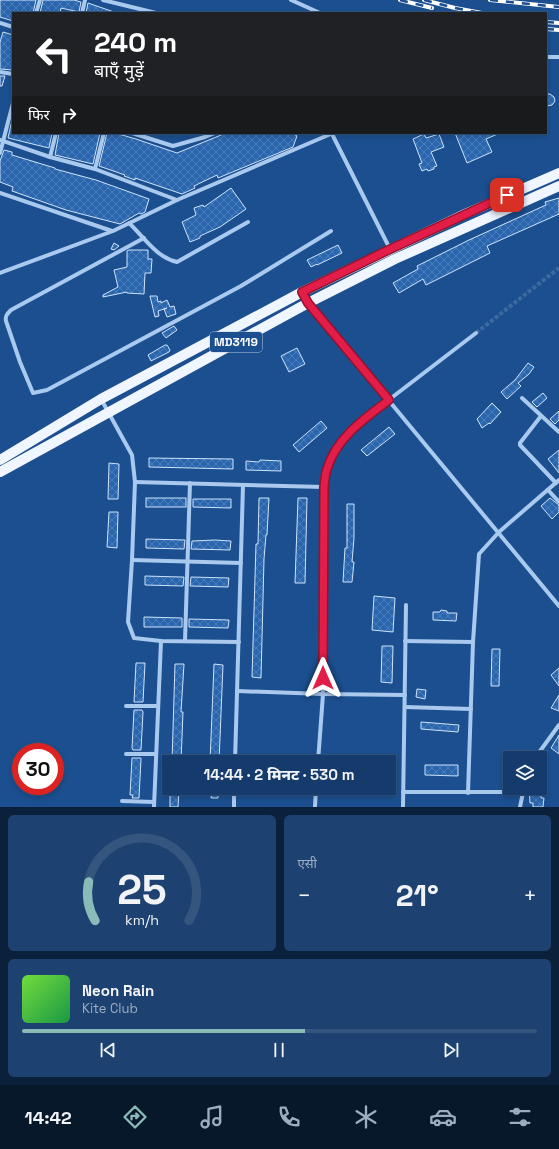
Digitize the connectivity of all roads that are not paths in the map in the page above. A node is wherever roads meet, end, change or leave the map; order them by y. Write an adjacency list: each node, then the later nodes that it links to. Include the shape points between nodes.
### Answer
1 (40, 0): 5 (street)
2 (84, 0): 6 (street)
3 (103, 0): 7 (street)
4 (291, 0): 8 (street)
5 (36, 12)
6 (82, 12)
7 (152, 12)
8 (318, 12)
9 (0, 24): 10 (street)
10 (12, 27)
11 (547, 57): 12 (street)
12 (559, 57)
13 (0, 72): 14 (street)
14 (12, 74)
15 (12, 106): 23 (street)
16 (56, 134): 25 (street)
17 (104, 134): 26 (street)
18 (135, 134): 22 (street)
19 (151, 134): 22 (street)
20 (214, 134): 22 (street, via 173,146)
21 (331, 134): 30 (street); 36 (street)
22 (149, 138)
23 (2, 140): 24 (street); 25 (street)
24 (0, 153)
25 (50, 157): 26 (street)
26 (95, 169): 30 (street)
27 (559, 172): 36 (main road, MD3119)
28 (559, 186): 37 (main road, MD3119)
29 (0, 193): 33 (street)
30 (177, 200): 32 (street)
31 (248, 222): 35 (street, via 177,262 168,260)
32 (129, 223): 33 (street); 35 (street)
33 (113, 231): 38 (street)
34 (331, 231): 35 (street, via 241,286 47,390 33,393 6,321 7,314)
35 (144, 238)
36 (390, 249): 37 (street); 39 (main road, MD3119)
37 (395, 259): 40 (main road, MD3119)
38 (0, 273)
39 (302, 292): 40 (street); 43 (main road, MD3119)
40 (308, 303): 44 (street); 45 (main road, MD3119)
41 (476, 333): 44 (street)
42 (522, 398): 46 (street)
43 (101, 399): 45 (street); 48 (main road, MD3119)
44 (389, 400): 54 (street, via 356,425 334,452 327,469); 57 (street)
45 (109, 412): 49 (main road, MD3119); 50 (street, via 132,455)
46 (541, 416): 47 (street); 51 (street, via 520,445)
47 (559, 432)
48 (0, 460)
49 (0, 472)
50 (135, 482): 52 (street); 58 (street)
51 (557, 482): 55 (street)
52 (190, 483): 53 (street); 59 (street)
53 (242, 485): 54 (street); 60 (street)
54 (324, 487): 69 (street)
55 (548, 490): 56 (street); 57 (street)
56 (559, 502)
57 (499, 532): 62 (street); 67 (street, via 479,554)
58 (132, 560): 59 (street); 63 (street, via 128,622 134,638)
59 (188, 561): 60 (street); 64 (street)
60 (241, 563): 66 (street)
61 (406, 605): 65 (street)
62 (559, 606)
63 (161, 641): 64 (street); 72 (street)
64 (186, 641): 66 (street)
65 (405, 641): 67 (street); 70 (street)
66 (239, 642): 68 (street)
67 (473, 642): 74 (street)
68 (237, 691): 69 (street); 79 (street)
69 (323, 694): 70 (street); 80 (street)
70 (405, 695): 73 (street)
71 (126, 706): 72 (street)
72 (158, 706): 78 (street)
73 (405, 707): 74 (street); 81 (street)
74 (470, 709): 83 (street)
75 (559, 725): 76 (street)
76 (540, 751)
77 (126, 754): 78 (street)
78 (156, 754): 88 (street)
79 (235, 755)
80 (319, 755)
81 (403, 792): 83 (street); 92 (street)
82 (503, 792): 83 (street)
83 (468, 793)
84 (234, 795): 90 (street)
85 (316, 795): 91 (street)
86 (523, 795): 93 (street)
87 (122, 801): 88 (street)
88 (154, 802): 89 (street)
89 (154, 807)
90 (234, 807)
91 (315, 807)
92 (403, 807)
93 (520, 807)

